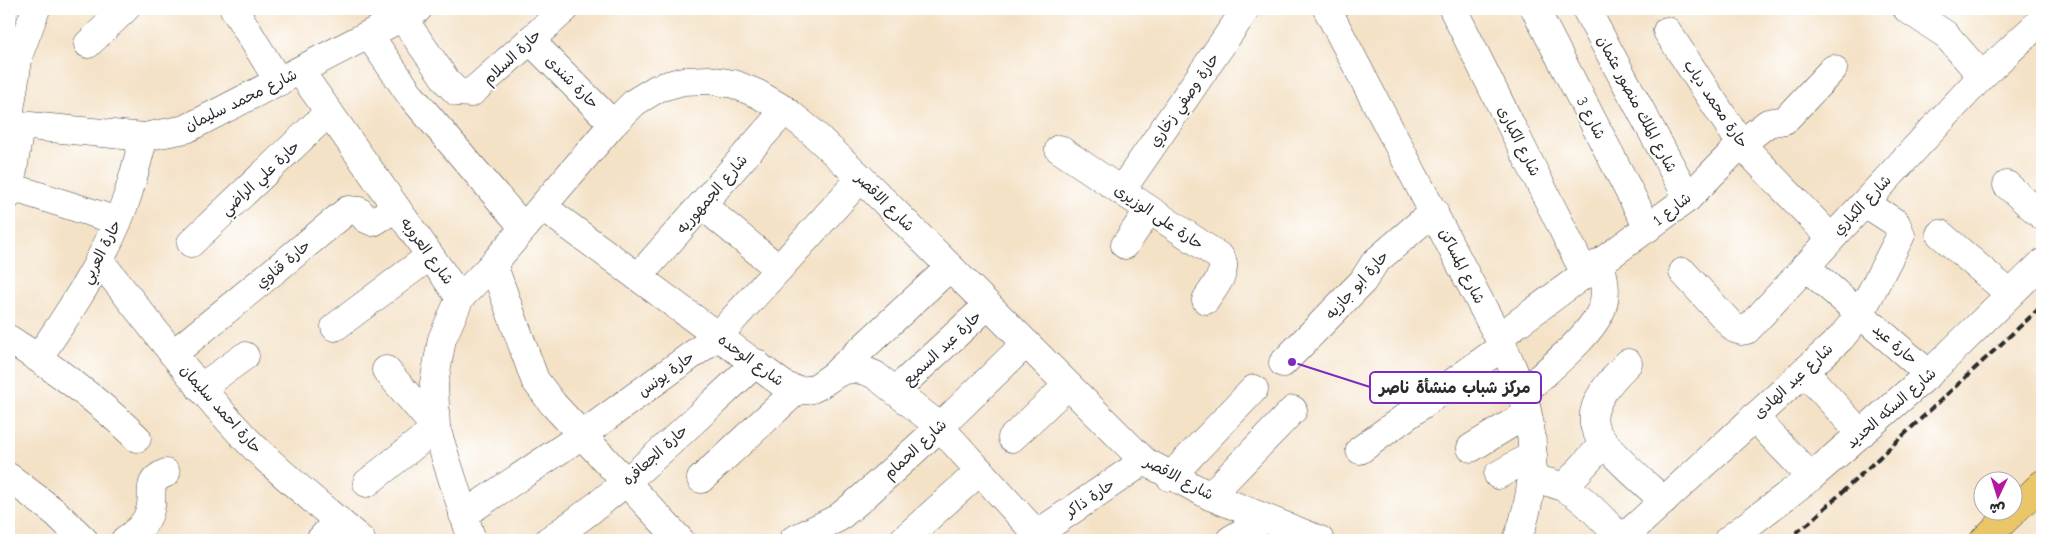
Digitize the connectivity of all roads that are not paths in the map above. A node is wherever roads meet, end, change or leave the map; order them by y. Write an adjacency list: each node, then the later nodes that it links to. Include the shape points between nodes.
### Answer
1 (36, 9): 22 (street, via 19,54)
2 (125, 9): 16 (street)
3 (234, 9): 18 (street, شارع العروبه)
4 (565, 9): 15 (street, حارة السلام)
5 (1246, 9): 30 (street, حارة وصفي زخاري)
6 (1328, 9): 37 (street, شارع المساكن)
7 (1453, 9): 52 (street, شارع الكبارى)
8 (1535, 9): 41 (street, شارع 3)
9 (1586, 9): 31 (street, شارع الملك منصور عثمان)
10 (1907, 9): 19 (street, via 1945,34)
11 (410, 13): 14 (street, شارع محمد سليمان); 15 (street, حارة السلام, via 448,83 457,92 476,90)
12 (2042, 21): 19 (street, شارع الكباري)
13 (1667, 31): 25 (street, حارة محمد دياب)
14 (369, 35): 18 (street, شارع محمد سليمان); 40 (street, via 411,96)
15 (530, 40): 23 (street, حارة شندى)
16 (88, 44)
17 (1833, 69): 25 (street, شارع 1, via 1785,120 1768,123)
18 (289, 76): 21 (street, شارع العروبه); 24 (street, شارع محمد سليمان, via 186,129)
19 (1982, 76): 32 (street, شارع الكباري)
20 (785, 110): 23 (street, شارع الاقصر, via 734,84 709,80 683,81 658,88 635,102); 27 (street, شارع الاقصر); 33 (street, شارع الجمهوريه)
21 (329, 112): 35 (street, شارع العروبه); 44 (street, حارة علي الراضي)
22 (12, 122): 24 (street, شارع محمد سليمان); 29 (street)
23 (613, 124): 34 (street, شارع الاقصر)
24 (144, 137): 39 (street, حارة العربي)
25 (1741, 144): 31 (street, شارع 1); 43 (street, حارة محمد دياب)
26 (1059, 150): 30 (street, حارة على الوزيرى)
27 (862, 178): 51 (street, شارع الاقصر); 53 (street, حارة يونس)
28 (2007, 185): 38 (street)
29 (10, 191): 39 (street)
30 (1121, 191): 36 (street, حارة على الوزيرى)
31 (1688, 198): 41 (street, شارع 1)
32 (1865, 203): 43 (street, شارع الكباري); 60 (street, شارع عبد الهادى, via 1896,223 1901,235)
33 (702, 205): 53 (street); 55 (street, شارع الجمهوريه)
34 (544, 207): 40 (street, شارع الاقصر); 55 (street, شارع الوحده)
35 (396, 208): 46 (street, شارع العروبه); 66 (street, حارة قناوي, via 373,222 359,211 348,210)
36 (1148, 210): 45 (street); 58 (street, حارة على الوزيرى, via 1222,260 1222,273)
37 (1434, 212): 64 (street, شارع المساكن); 70 (street, حارة ابو جازيه, via 1375,262 1363,281)
38 (2042, 216)
39 (118, 221): 47 (street, حارة العربي)
40 (524, 228): 49 (street, شارع الاقصر)
41 (1648, 228): 52 (street, شارع 1)
42 (1940, 234): 56 (street)
43 (1831, 238): 50 (street, شارع الكباري)
44 (191, 243)
45 (1125, 245)
46 (430, 256): 57 (street, شارع العروبه); 61 (street)
47 (99, 260): 66 (street, حارة احمد سليمان); 68 (street, حارة العربي)
48 (2042, 263): 56 (street, شارع السكه الحديد)
49 (493, 264): 57 (street, شارع الاقصر); 87 (street, via 535,380 552,404)
50 (1805, 266): 54 (street, شارع الكباري, via 1751,326 1740,331); 60 (street, حارة عيد)
51 (950, 267): 59 (street, شارع الاقصر); 73 (street, شارع الوحده)
52 (1592, 268): 64 (street, شارع 1); 81 (street, شارع الكبارى, via 1606,288 1596,322)
53 (779, 269): 62 (street, حارة يونس)
54 (1683, 272)
55 (638, 277): 62 (street, شارع الوحده)
56 (2010, 294): 75 (street, شارع السكه الحديد)
57 (460, 298): 85 (street, شارع العروبه, via 442,339 434,382)
58 (1206, 300)
59 (988, 305): 65 (street, شارع الاقصر); 80 (street, حارة عبد السميع)
60 (1860, 314): 74 (street, شارع عبد الهادى, via 1841,338); 75 (street, حارة عيد)
61 (335, 327)
62 (718, 336): 69 (street, شارع الوحده); 87 (street, حارة يونس)
63 (9, 339): 68 (street)
64 (1501, 342): 81 (street, شارع المساكن); 92 (street, شارع 1)
65 (1026, 343): 76 (street, شارع الاقصر); 84 (street, شارع الحمام)
66 (173, 354): 77 (street, حارة احمد سليمان)
67 (245, 356): 77 (street)
68 (38, 358): 88 (street, via 110,411)
69 (756, 363): 79 (street, شارع الوحده); 103 (street, حارة الجعافره)
70 (1283, 363)
71 (1628, 363): 90 (street, via 1613,377 1596,403 1594,427)
72 (386, 370): 85 (street)
73 (838, 371): 79 (street, شارع الوحده, via 821,386 809,391); 80 (street, via 863,370)
74 (1804, 371): 83 (street, شارع عبد الهادى); 86 (street)
75 (1929, 374): 86 (street, شارع السكه الحديد)
76 (1068, 385): 89 (street); 93 (street, شارع الاقصر)
77 (200, 388): 110 (street, حارة احمد سليمان, via 284,475)
78 (1254, 389): 99 (street)
79 (796, 391): 101 (street)
80 (895, 391): 84 (street)
81 (1525, 404): 91 (street, شارع الكبارى); 94 (street, شارع المساكن)
82 (1293, 410): 106 (street)
83 (1754, 417): 100 (street); 107 (street, شارع عبد الهادى)
84 (940, 426): 95 (street); 120 (street, شارع الحمام, via 838,518)
85 (436, 428): 102 (street); 108 (street, شارع العروبه)
86 (1861, 434): 100 (street, شارع السكه الحديد)
87 (582, 435): 103 (street); 108 (street, حارة يونس)
88 (137, 438)
89 (1012, 438)
90 (1604, 443): 105 (street); 107 (street)
91 (1471, 448)
92 (1360, 450)
93 (1144, 461): 99 (street, شارع الاقصر); 112 (street, حارة ذاكر)
94 (1532, 468): 97 (street); 105 (street, via 1548,480); 124 (street, شارع المساكن)
95 (980, 472): 112 (street); 121 (street)
96 (166, 473): 114 (street, via 152,483 151,510 144,523)
97 (1498, 476)
98 (9, 477): 113 (street, via 56,513)
99 (1170, 477): 106 (street, شارع الاقصر)
100 (1811, 477): 126 (street, شارع السكه الحديد)
101 (701, 479)
102 (367, 483)
103 (625, 483): 111 (street, حارة الجعافره); 119 (street)
104 (2042, 484): 127 (highway)
105 (1565, 486): 125 (street)
106 (1210, 496): 109 (street, شارع الاقصر)
107 (1664, 501): 125 (street, شارع عبد الهادى)
108 (463, 515): 117 (street, شارع العروبه)
109 (1265, 518): 122 (street); 123 (street, شارع الاقصر)
110 (338, 520): 115 (street); 116 (street, حارة احمد سليمان)
111 (584, 531): 118 (street, حارة الجعافره)
112 (1039, 537)
113 (84, 540)
114 (125, 540)
115 (320, 540)
116 (361, 540)
117 (472, 540)
118 (549, 540)
119 (680, 540)
120 (793, 540)
121 (903, 540)
122 (1230, 540)
123 (1319, 540)
124 (1518, 540)
125 (1621, 540)
126 (1728, 540)
127 (1984, 540)

